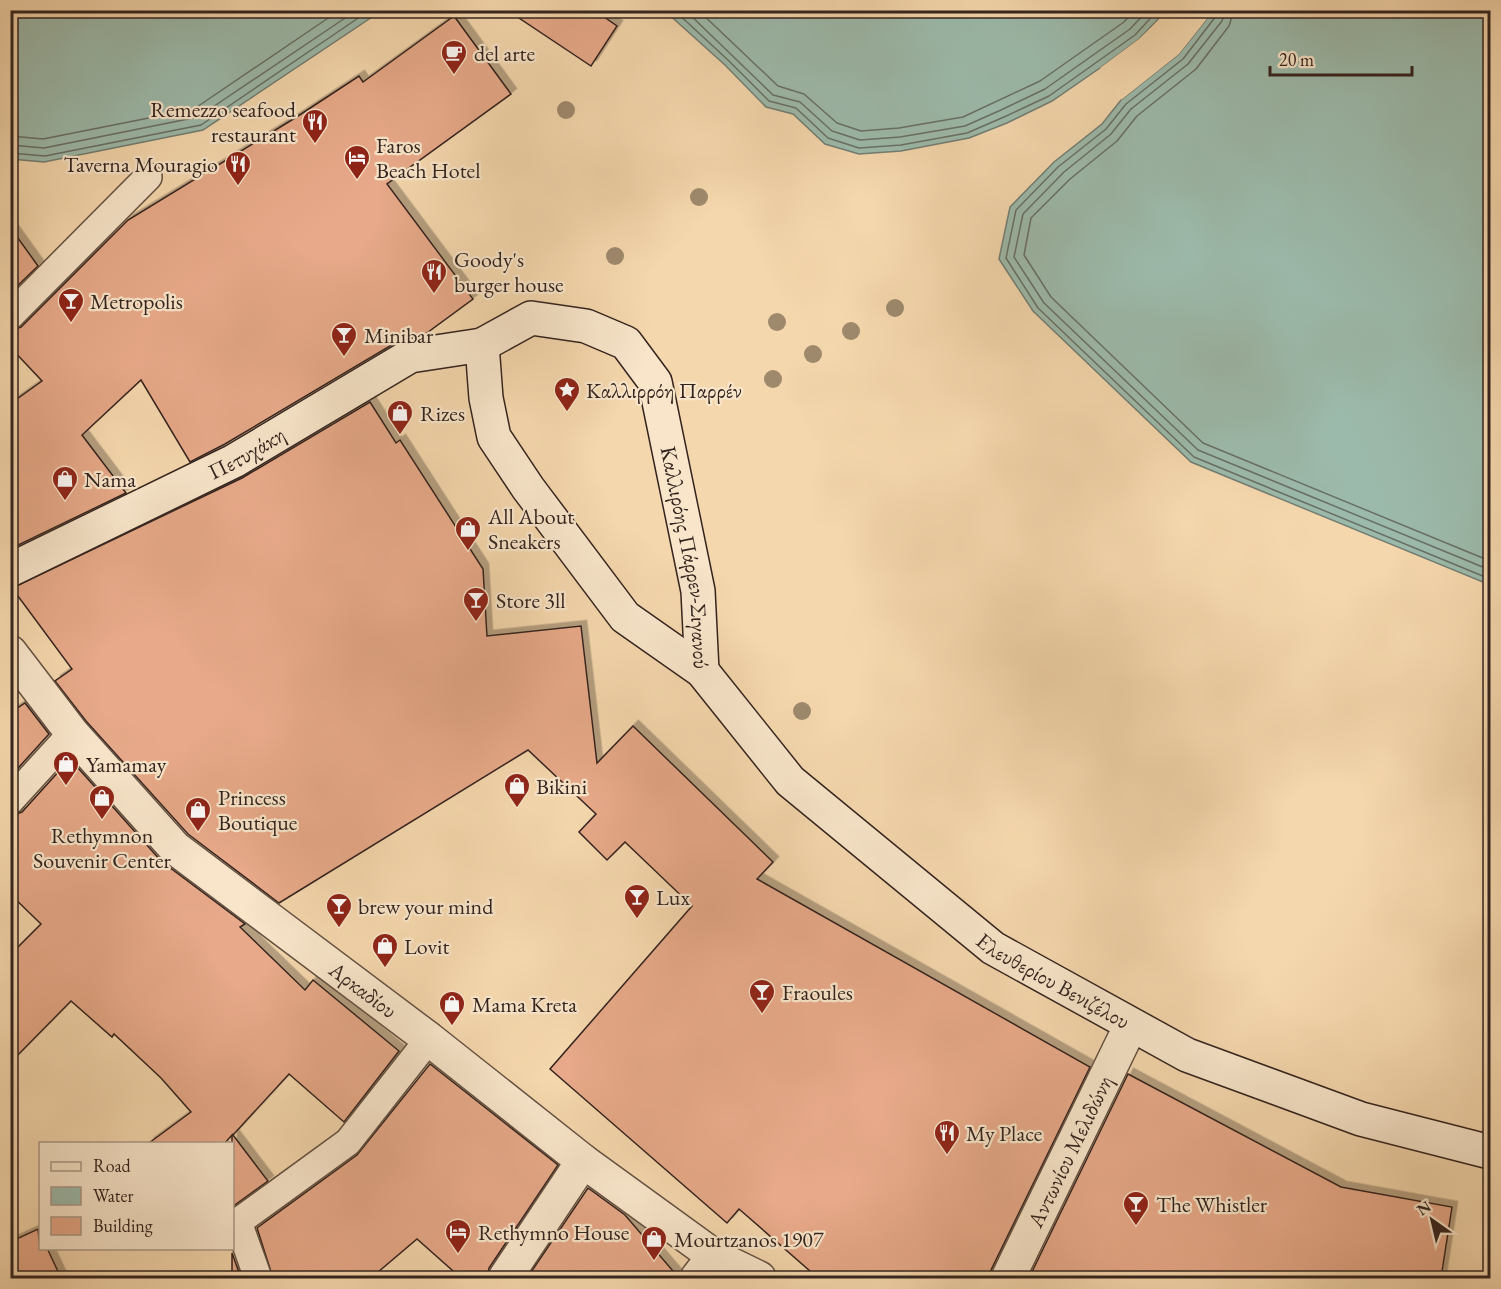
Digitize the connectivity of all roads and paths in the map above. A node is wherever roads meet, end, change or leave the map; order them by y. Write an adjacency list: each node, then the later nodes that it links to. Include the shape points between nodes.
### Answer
1 (148, 177): 2 (lane)
2 (10, 316)
3 (482, 345): 4 (street, Πετυχάκη, via 410,356 234,461); 6 (street, Καλλιρόης Πάρρεν-Σιγανού, via 494,436 528,488 625,617); 6 (street, Καλλιρόης Πάρρεν-Σιγανού, via 531,318 586,326 626,343 655,382 698,591)
4 (10, 570)
5 (10, 652): 7 (street, Αρκαδίου)
6 (702, 671): 9 (street, Ελευθερίου Βενιζέλου, via 790,781 993,948)
7 (72, 733): 8 (lane); 10 (street, Αρκαδίου, via 175,848)
8 (10, 801)
9 (1131, 1025): 11 (street, Ελευθερίου Βενιζέλου, via 1186,1055 1361,1119); 17 (street, Αντωνίου Μελιδώνη)
10 (429, 1039): 12 (street, Αρκαδίου); 14 (lane, via 348,1142 238,1222)
11 (1491, 1152)
12 (583, 1161): 13 (street, Αρκαδίου); 15 (street)
13 (706, 1267): 16 (street, Αρκαδίου)
14 (258, 1278)
15 (505, 1278)
16 (759, 1278)
17 (1008, 1278)

